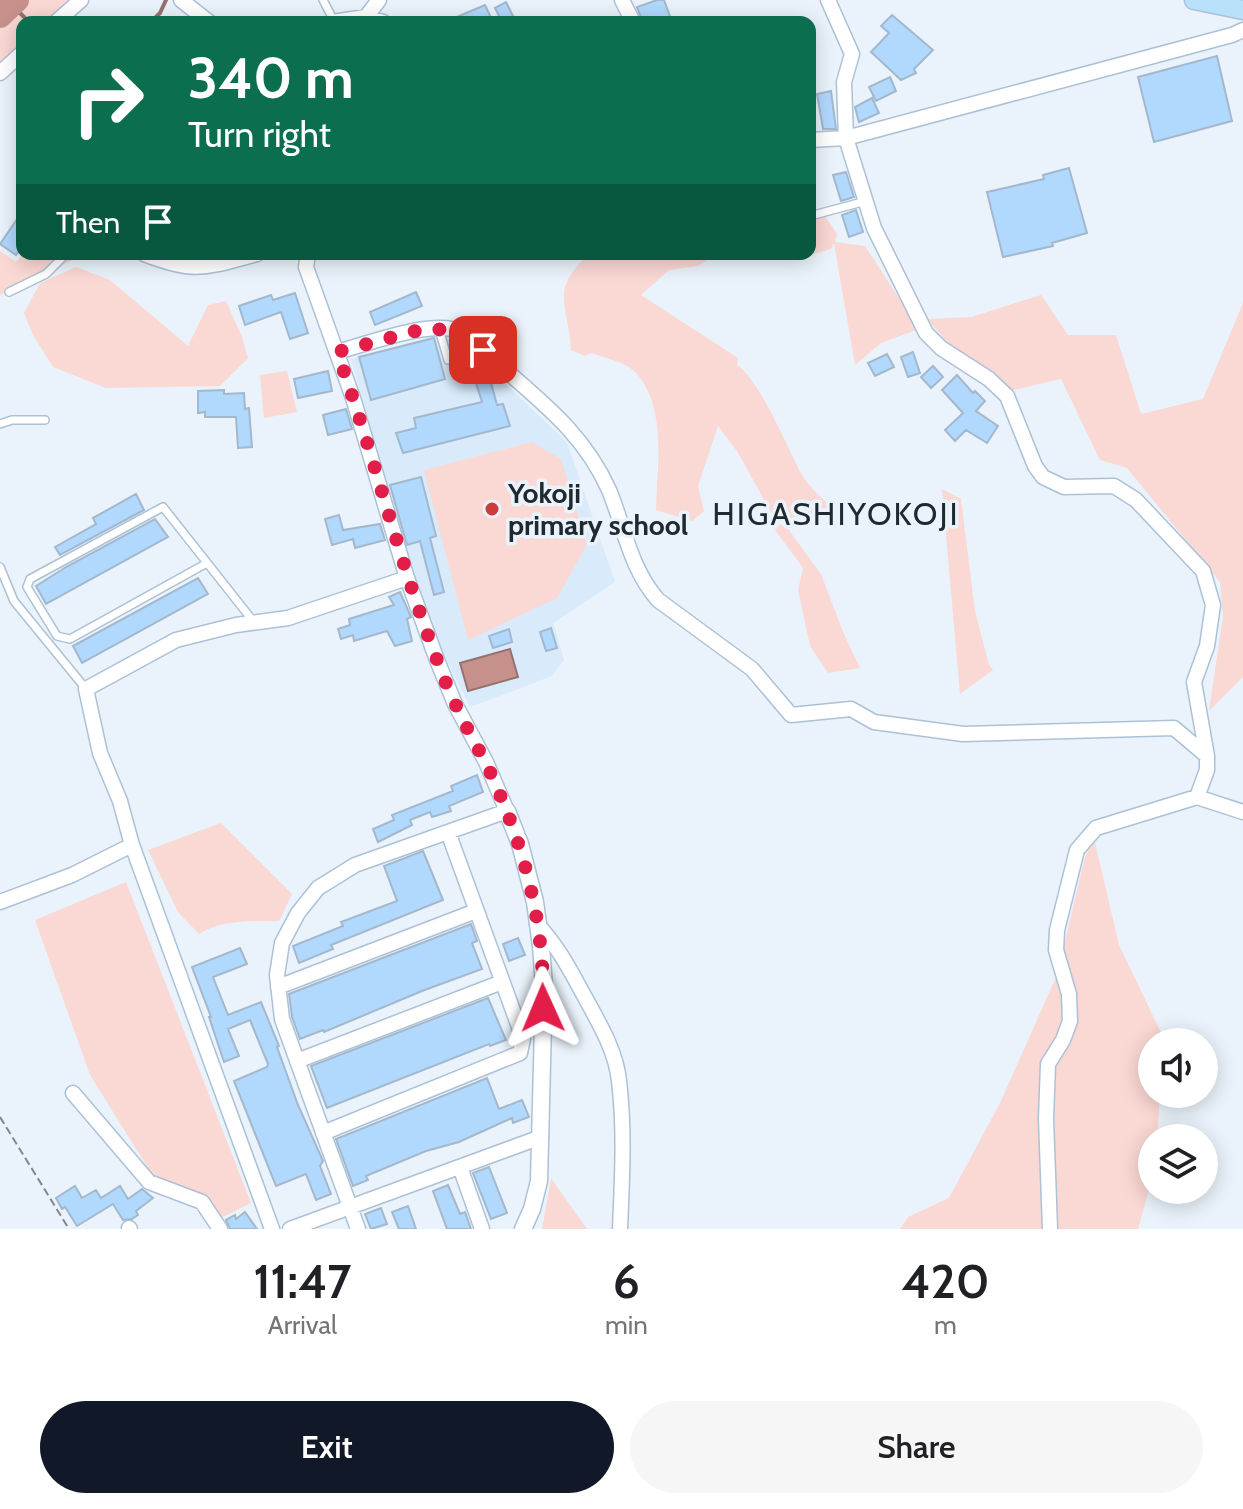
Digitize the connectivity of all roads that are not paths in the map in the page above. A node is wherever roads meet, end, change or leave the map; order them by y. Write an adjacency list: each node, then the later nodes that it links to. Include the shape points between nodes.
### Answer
1 (81, 0): 7 (street)
2 (181, 0): 8 (street)
3 (379, 0): 9 (street)
4 (828, 0): 13 (street, via 852,54 844,82)
5 (1194, 0): 6 (main road)
6 (1243, 10)
7 (63, 16)
8 (201, 16)
9 (367, 16)
10 (1243, 30): 13 (street)
11 (16, 58): 12 (street)
12 (0, 73)
13 (846, 138): 14 (street); 15 (street)
14 (816, 140)
15 (866, 201): 16 (lane); 32 (street, via 926,333 1007,396 1043,477 1064,487 1114,486 1136,500 1203,571 1213,605 1194,682)
16 (816, 214)
17 (60, 260): 21 (lane, via 46,274)
18 (159, 260): 19 (street, via 205,269)
19 (236, 260)
20 (307, 260): 23 (street)
21 (9, 292)
22 (439, 329): 23 (street); 24 (lane); 32 (street, via 462,332 584,444 610,493 647,587 752,669 791,715 851,709 874,722 963,734 1174,728)
23 (337, 352): 29 (street)
24 (448, 360)
25 (45, 420): 26 (lane)
26 (0, 424)
27 (207, 563): 27 (lane, via 163,507 30,579 27,587 57,636 70,639); 30 (lane)
28 (0, 567): 31 (lane, via 14,601)
29 (407, 578): 30 (street, via 288,618); 34 (street, via 455,704)
30 (254, 622): 31 (street, via 176,640)
31 (86, 689): 37 (street, via 100,753)
32 (1207, 756): 33 (street)
33 (1197, 797): 35 (street); 56 (street, via 1096,828 1077,850 1057,930 1070,1021 1048,1064)
34 (507, 811): 36 (street); 40 (street, via 520,844)
35 (1243, 812)
36 (448, 832): 39 (street); 42 (street, via 355,865 318,888 282,943)
37 (132, 845): 38 (street); 50 (street)
38 (0, 902)
39 (476, 911): 41 (street); 42 (street)
40 (537, 924): 46 (street, via 544,986); 55 (street, via 554,942 614,1059 622,1146)
41 (502, 982): 43 (street); 45 (street, via 523,1038 520,1053)
42 (278, 987): 43 (street, via 282,1019)
43 (297, 1061): 45 (street)
44 (73, 1093): 49 (street, via 149,1182 202,1202)
45 (323, 1133): 48 (street)
46 (541, 1137): 47 (street); 54 (street, via 539,1181)
47 (460, 1167): 48 (street); 53 (street)
48 (349, 1207): 51 (street); 52 (street)
49 (220, 1229)
50 (272, 1229)
51 (290, 1229)
52 (358, 1229)
53 (482, 1229)
54 (523, 1229)
55 (620, 1229)
56 (1050, 1229)

